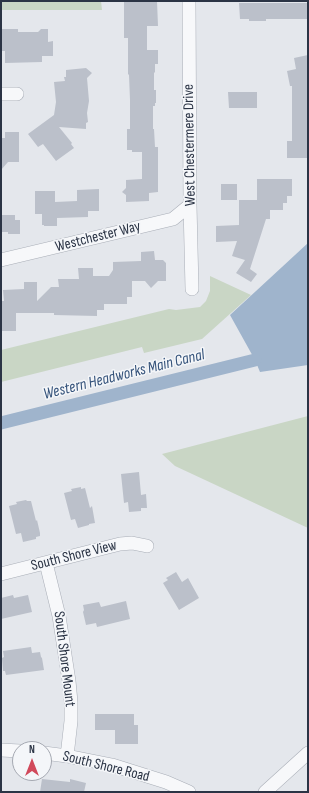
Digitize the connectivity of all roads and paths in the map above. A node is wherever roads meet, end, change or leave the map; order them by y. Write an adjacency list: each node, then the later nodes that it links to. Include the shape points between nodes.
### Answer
1 (189, 1): 4 (street, West Chestermere Drive)
2 (1, 94): 3 (street)
3 (17, 94)
4 (190, 205): 5 (street, Westchester Way, via 173,219); 6 (street, West Chestermere Drive)
5 (1, 260)
6 (192, 289)
7 (147, 546): 8 (street, South Shore View, via 120,544)
8 (46, 563): 9 (street, South Shore View); 14 (street, South Shore Mount, via 64,639 69,681 71,721)
9 (1, 574)
10 (1, 750): 11 (street)
11 (12, 751)
12 (308, 753): 16 (street)
13 (52, 754): 14 (street, South Shore Road)
14 (67, 756): 15 (street, South Shore Road, via 112,765)
15 (189, 792)
16 (265, 792)

